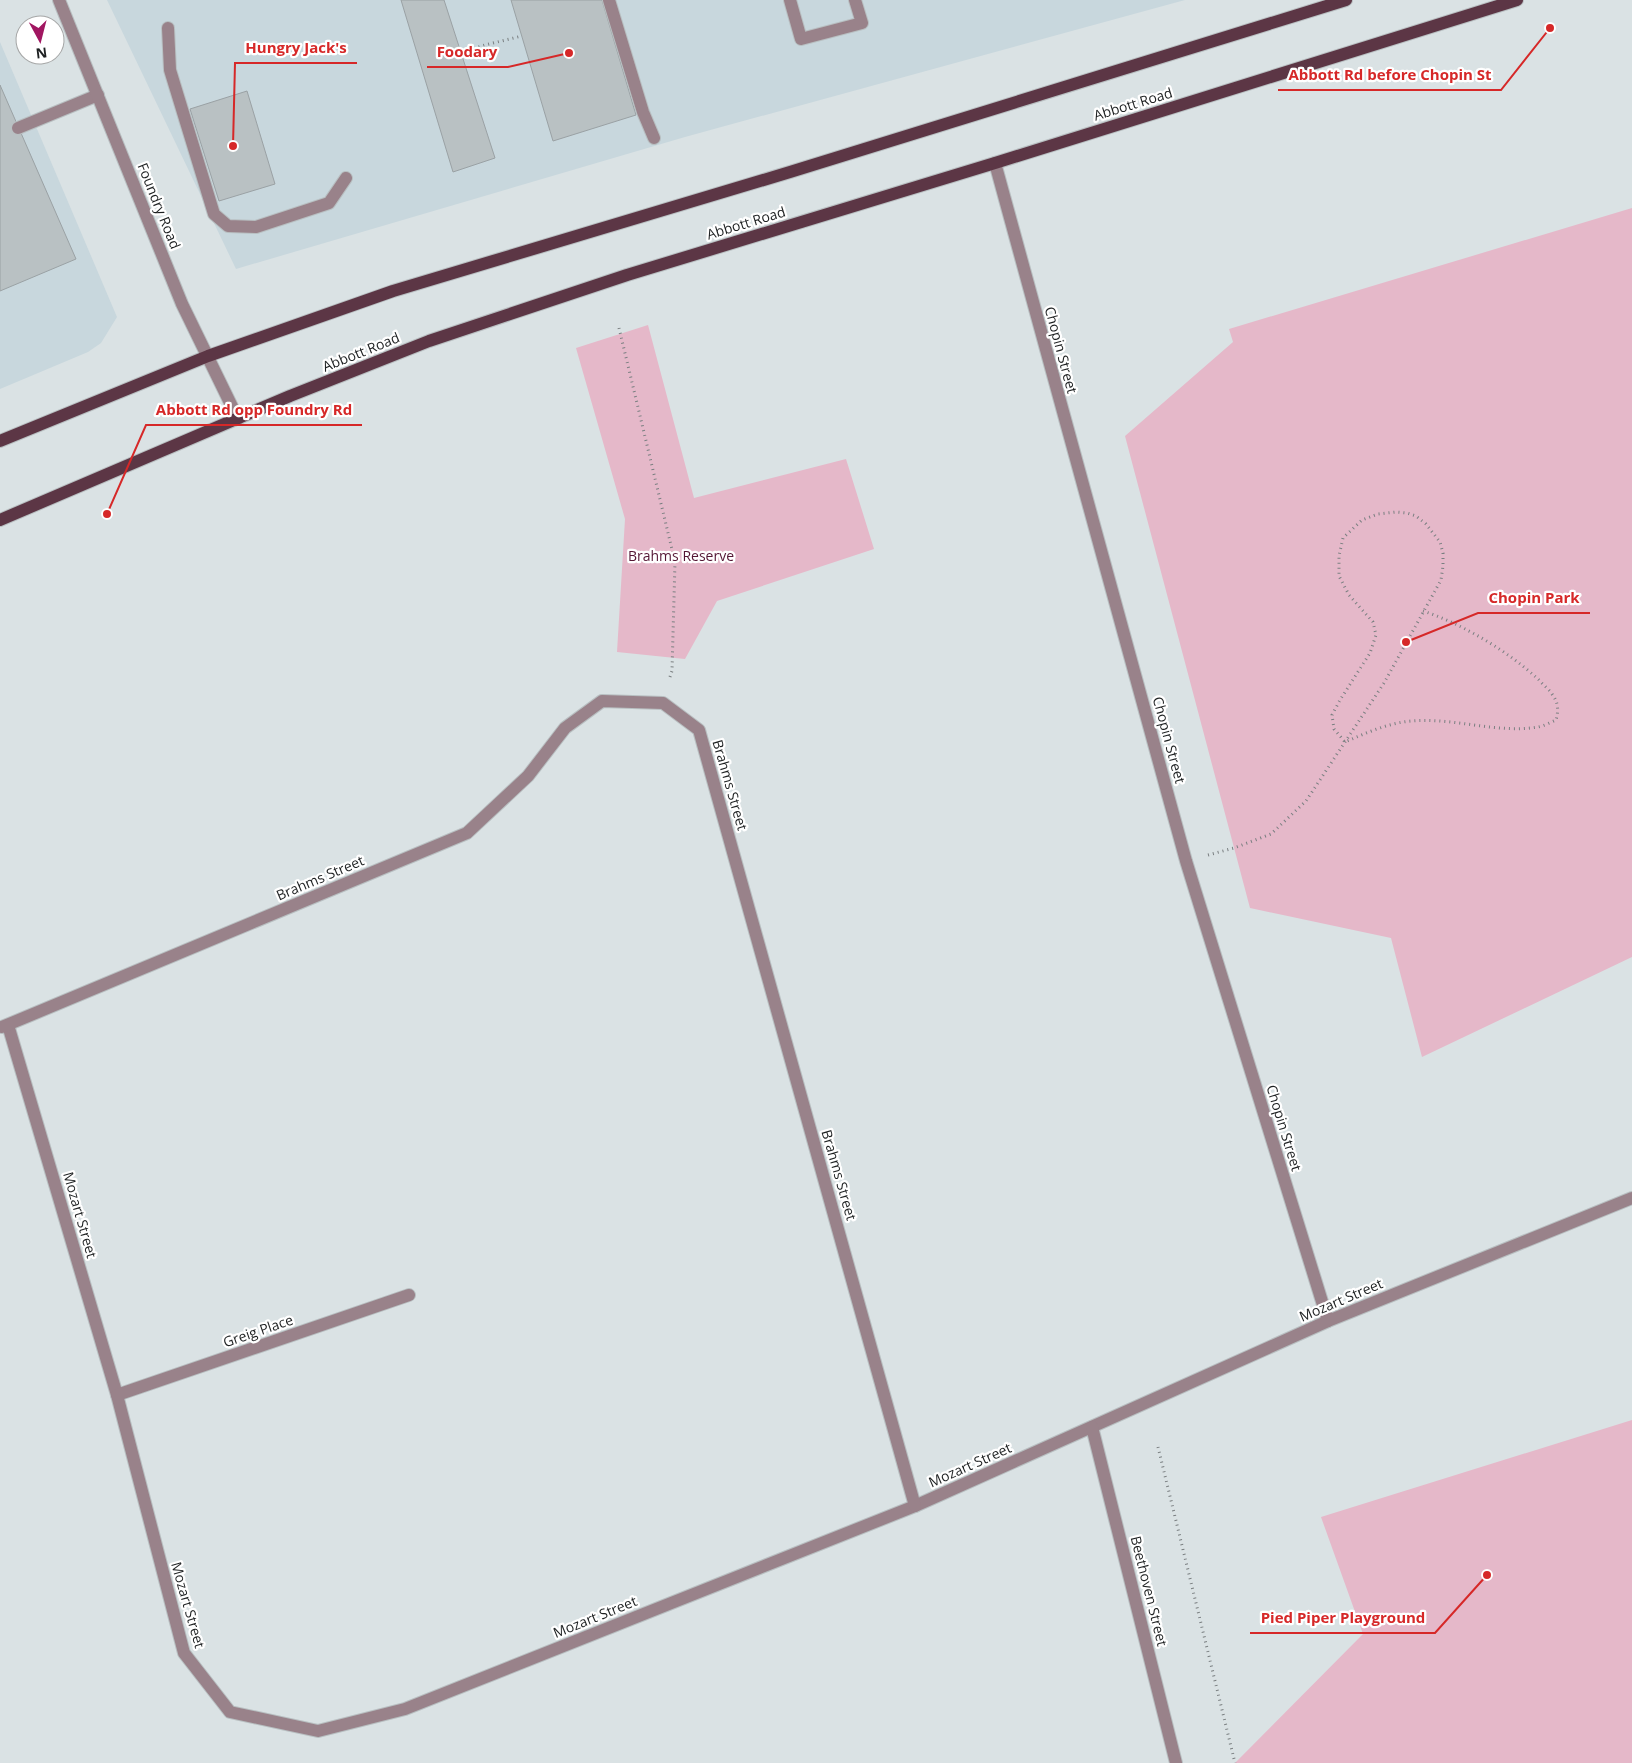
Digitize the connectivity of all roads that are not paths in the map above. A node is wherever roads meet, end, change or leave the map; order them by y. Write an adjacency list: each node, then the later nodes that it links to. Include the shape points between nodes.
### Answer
1 (59, 0): 8 (street, Foundry Road)
2 (609, 0): 10 (street)
3 (790, 0): 4 (street, via 801,39 862,23)
4 (855, 0)
5 (1346, 0): 13 (main road, via 393,291)
6 (1517, 0): 11 (main road, Abbott Road)
7 (168, 28): 12 (street, via 170,70 214,214 228,226 256,227 329,203)
8 (98, 95): 9 (street); 13 (street, Foundry Road, via 182,304)
9 (18, 128)
10 (654, 138)
11 (995, 163): 14 (main road, Abbott Road, via 627,275 429,341); 20 (street, Chopin Street, via 1186,861)
12 (346, 178)
13 (208, 356): 14 (street, Foundry Road); 15 (main road)
14 (238, 419): 16 (main road, Abbott Road)
15 (0, 441)
16 (0, 520)
17 (4, 1026): 21 (street, Mozart Street); 23 (street, Brahms Street, via 467,833 528,776 565,728 602,701 663,703 699,730)
18 (1632, 1198): 20 (street, Mozart Street)
19 (409, 1295): 21 (street, Greig Place)
20 (1328, 1321): 22 (street, Mozart Street)
21 (117, 1395): 23 (street, Mozart Street, via 184,1654 230,1712 318,1731 405,1708)
22 (1092, 1427): 23 (street, Mozart Street); 24 (street, Beethoven Street)
23 (915, 1506)
24 (1176, 1763)

